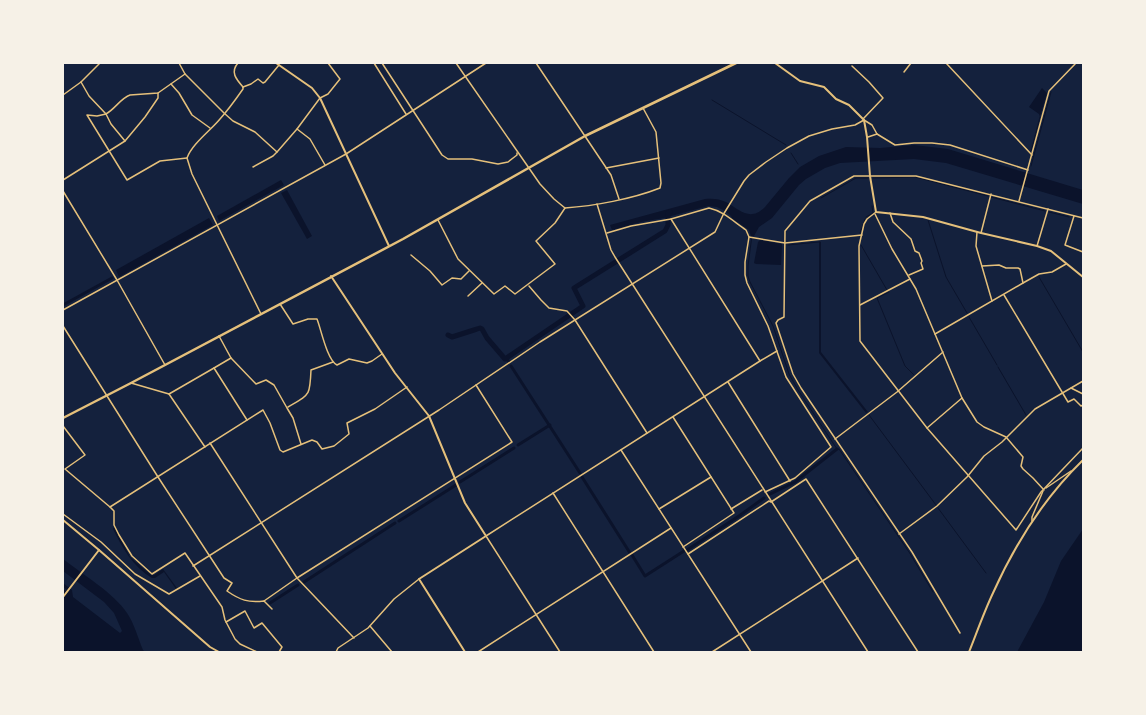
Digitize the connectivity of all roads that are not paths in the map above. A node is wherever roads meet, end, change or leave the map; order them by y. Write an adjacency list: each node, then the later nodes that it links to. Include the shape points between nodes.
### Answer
1 (100, 63): 20 (street)
2 (179, 63): 18 (street)
3 (238, 63): 22 (street, via 233,73)
4 (328, 63): 25 (street, via 340,79 328,94)
5 (374, 63): 30 (street)
6 (382, 63): 27 (street)
7 (456, 63): 19 (street)
8 (486, 63): 19 (street)
9 (536, 63): 35 (street)
10 (736, 63): 26 (main road)
11 (775, 63): 31 (main road, via 800,81 824,88 836,99 849,105)
12 (911, 63): 17 (street)
13 (946, 63): 42 (street)
14 (1076, 63): 42 (street, via 1049,91)
15 (278, 64): 22 (street, via 266,82 258,79); 25 (main road, via 312,88)
16 (852, 66): 31 (street, via 883,98)
17 (904, 72)
18 (185, 74): 21 (street); 28 (street)
19 (466, 77): 27 (street); 40 (street)
20 (81, 82): 24 (street); 29 (street, via 88,96)
21 (171, 84): 23 (street); 32 (street, via 192,115)
22 (242, 87): 28 (street, via 242,91)
23 (158, 94): 29 (street, via 126,96); 37 (street, via 145,117)
24 (63, 95)
25 (320, 98): 33 (street); 41 (main road)
26 (643, 108): 35 (main road); 44 (street, via 656,132)
27 (412, 111): 30 (street); 40 (street, via 442,155 448,159 472,159 498,164 508,162)
28 (224, 113): 32 (street); 39 (street, via 233,121 255,132)
29 (106, 114): 37 (street); 38 (street, via 86,116)
30 (407, 114): 41 (street)
31 (863, 119): 34 (street, via 872,125); 36 (main road); 61 (street, via 856,125 815,133 787,148 749,175)
32 (210, 128): 43 (street)
33 (297, 129): 39 (street); 45 (street, via 310,139)
34 (877, 134): 36 (street); 49 (street, via 895,145 950,145)
35 (584, 136): 47 (main road); 48 (street)
36 (867, 137): 50 (main road)
37 (125, 142): 38 (street)
38 (109, 152): 43 (street, via 127,180 160,161); 51 (street)
39 (277, 152): 46 (street)
40 (518, 152): 47 (street)
41 (346, 154): 45 (street); 73 (main road)
42 (1032, 155): 49 (street)
43 (187, 158): 66 (street)
44 (659, 158): 48 (street); 54 (street, via 660,188)
45 (325, 165): 66 (street)
46 (253, 167)
47 (528, 168): 57 (street, via 540,184); 65 (main road)
48 (606, 168): 54 (street)
49 (1028, 171): 55 (street)
50 (870, 176): 53 (street, via 916,176); 59 (main road); 72 (street, via 854,176 810,201 786,228)
51 (63, 180)
52 (63, 191): 85 (street)
53 (991, 194): 55 (street); 69 (street)
54 (619, 200): 56 (street)
55 (1018, 201): 58 (street)
56 (597, 204): 57 (street); 68 (street)
57 (565, 208): 88 (street, via 555,223 536,241 556,264)
58 (1048, 209): 62 (street); 74 (street)
59 (875, 213): 60 (main road); 70 (street, via 864,224); 82 (street)
60 (890, 213): 67 (main road, via 923,217); 82 (street, via 893,222 911,239 922,261 923,269)
61 (724, 214): 64 (street, via 709,208); 71 (street, via 746,230); 75 (street, via 715,232)
62 (1074, 216): 63 (street); 76 (street, via 1065,245)
63 (1083, 218)
64 (671, 219): 68 (street); 75 (street)
65 (438, 220): 73 (main road); 80 (street, via 458,259)
66 (217, 225): 85 (street); 96 (street)
67 (977, 232): 69 (main road); 79 (street, via 976,246)
68 (607, 233): 89 (street, via 611,250)
69 (981, 233): 74 (main road)
70 (862, 235): 72 (street); 94 (street, via 859,246)
71 (749, 237): 72 (street); 101 (street, via 745,275)
72 (785, 243): 132 (street, via 784,317 776,323 793,374)
73 (388, 246): 81 (main road)
74 (1037, 246): 78 (main road, via 1050,251)
75 (689, 249): 89 (street); 105 (street)
76 (1083, 252)
77 (411, 255): 80 (street, via 442,285 452,278 461,279)
78 (1066, 264): 83 (main road); 87 (street)
79 (982, 266): 87 (street, via 1018,268); 92 (street)
80 (469, 271): 86 (street)
81 (332, 276): 93 (main road); 103 (main road)
82 (908, 276): 84 (street)
83 (1083, 277)
84 (910, 279): 94 (street); 99 (street)
85 (117, 280): 95 (street); 107 (street)
86 (482, 283): 88 (street, via 494,294 505,286 515,294); 91 (street)
87 (1023, 283): 90 (street)
88 (528, 285): 97 (street, via 549,308 567,311)
89 (632, 285): 97 (street); 120 (street)
90 (1004, 295): 92 (street); 116 (street)
91 (468, 296)
92 (992, 301): 99 (street)
93 (280, 303): 96 (main road); 106 (street, via 293,324 317,319)
94 (860, 305): 115 (street, via 860,341)
95 (63, 310)
96 (261, 314): 100 (main road)
97 (574, 320): 112 (street); 130 (street)
98 (63, 326): 119 (street)
99 (935, 334): 102 (street)
100 (219, 336): 104 (street); 107 (main road)
101 (777, 352): 105 (street); 144 (street, via 786,377 831,447)
102 (943, 352): 115 (street); 121 (street)
103 (382, 354): 106 (street, via 367,363 349,359 337,365); 113 (main road)
104 (231, 358): 108 (street); 123 (street, via 256,384 266,380 274,386)
105 (760, 361): 110 (street)
106 (333, 362): 123 (street, via 311,370 308,394)
107 (164, 364): 111 (main road)
108 (214, 368): 117 (street); 127 (street)
109 (1083, 381): 114 (street)
110 (728, 382): 120 (street); 144 (street)
111 (131, 384): 117 (street); 119 (main road)
112 (476, 385): 124 (street); 143 (street, via 512,442)
113 (407, 387): 124 (main road); 134 (street, via 375,409 347,423 349,434 334,446 322,449 312,440)
114 (1071, 388): 116 (street); 118 (street)
115 (897, 392): 129 (street); 132 (street)
116 (1062, 393): 122 (street, via 1068,402 1074,399); 131 (street, via 1035,409)
117 (169, 394): 135 (street)
118 (1083, 394)
119 (106, 396): 126 (main road); 141 (street)
120 (704, 398): 125 (street); 146 (street)
121 (962, 398): 129 (street); 131 (street, via 980,425)
122 (1083, 405)
123 (287, 408): 134 (street)
124 (429, 416): 143 (main road); 156 (street)
125 (673, 417): 130 (street); 142 (street)
126 (63, 418)
127 (247, 420): 133 (street); 134 (street, via 263,410 280,450 283,452)
128 (63, 426): 150 (street, via 85,455 65,469)
129 (926, 428): 140 (street)
130 (647, 433): 137 (street)
131 (1006, 437): 140 (street, via 984,456); 145 (street, via 1023,458 1023,469)
132 (835, 439): 158 (street)
133 (210, 443): 135 (street); 156 (street)
134 (301, 444)
135 (205, 447): 141 (street)
136 (1083, 448): 145 (street)
137 (621, 450): 148 (street); 151 (street)
138 (1083, 460): 139 (main road)
139 (1072, 471): 145 (street); 155 (main road)
140 (968, 475): 145 (street, via 1016,530); 158 (street, via 937,506)
141 (158, 477): 150 (street); 163 (street)
142 (711, 477): 151 (street); 152 (street)
143 (455, 478): 159 (main road, via 465,503); 168 (street)
144 (790, 480): 147 (street)
145 (1044, 489): 155 (street)
146 (763, 490): 147 (street); 152 (street)
147 (765, 492): 149 (street)
148 (553, 493): 159 (street); 166 (street)
149 (771, 502): 162 (street); 164 (street, via 806,479); 170 (street)
150 (110, 507): 165 (street, via 114,511 114,525 132,556 152,574 185,552)
151 (659, 509): 157 (street)
152 (732, 509): 160 (street, via 734,513)
153 (63, 514): 167 (street, via 101,542 136,574 169,594)
154 (63, 520): 161 (main road)
155 (1032, 522): 193 (main road, via 992,593)
156 (261, 523): 163 (street); 168 (street)
157 (671, 528): 160 (street); 166 (street)
158 (899, 534): 177 (street)
159 (486, 536): 169 (main road); 174 (street)
160 (682, 547): 162 (street)
161 (99, 551): 171 (main road); 180 (main road)
162 (688, 554): 178 (street)
163 (210, 556): 165 (street); 172 (street, via 224,578 232,583 227,591 239,599)
164 (858, 558): 170 (street); 192 (street)
165 (193, 566): 167 (street)
166 (604, 572): 174 (street); 188 (street)
167 (200, 576): 175 (street, via 222,607)
168 (297, 578): 172 (street); 179 (street)
169 (419, 579): 176 (street, via 394,599); 185 (main road)
170 (823, 582): 178 (street); 191 (street)
171 (63, 597)
172 (264, 601): 173 (street)
173 (272, 609)
174 (536, 615): 186 (street); 187 (street)
175 (226, 622): 181 (street, via 238,642); 182 (street, via 245,611 254,628 263,624 282,647)
176 (370, 626): 179 (street); 184 (street)
177 (960, 633)
178 (740, 634): 189 (street); 190 (street)
179 (354, 638): 183 (street)
180 (219, 652)
181 (257, 652)
182 (279, 652)
183 (336, 652)
184 (392, 652)
185 (465, 652)
186 (478, 652)
187 (560, 652)
188 (654, 652)
189 (712, 652)
190 (751, 652)
191 (868, 652)
192 (918, 652)
193 (969, 652)

